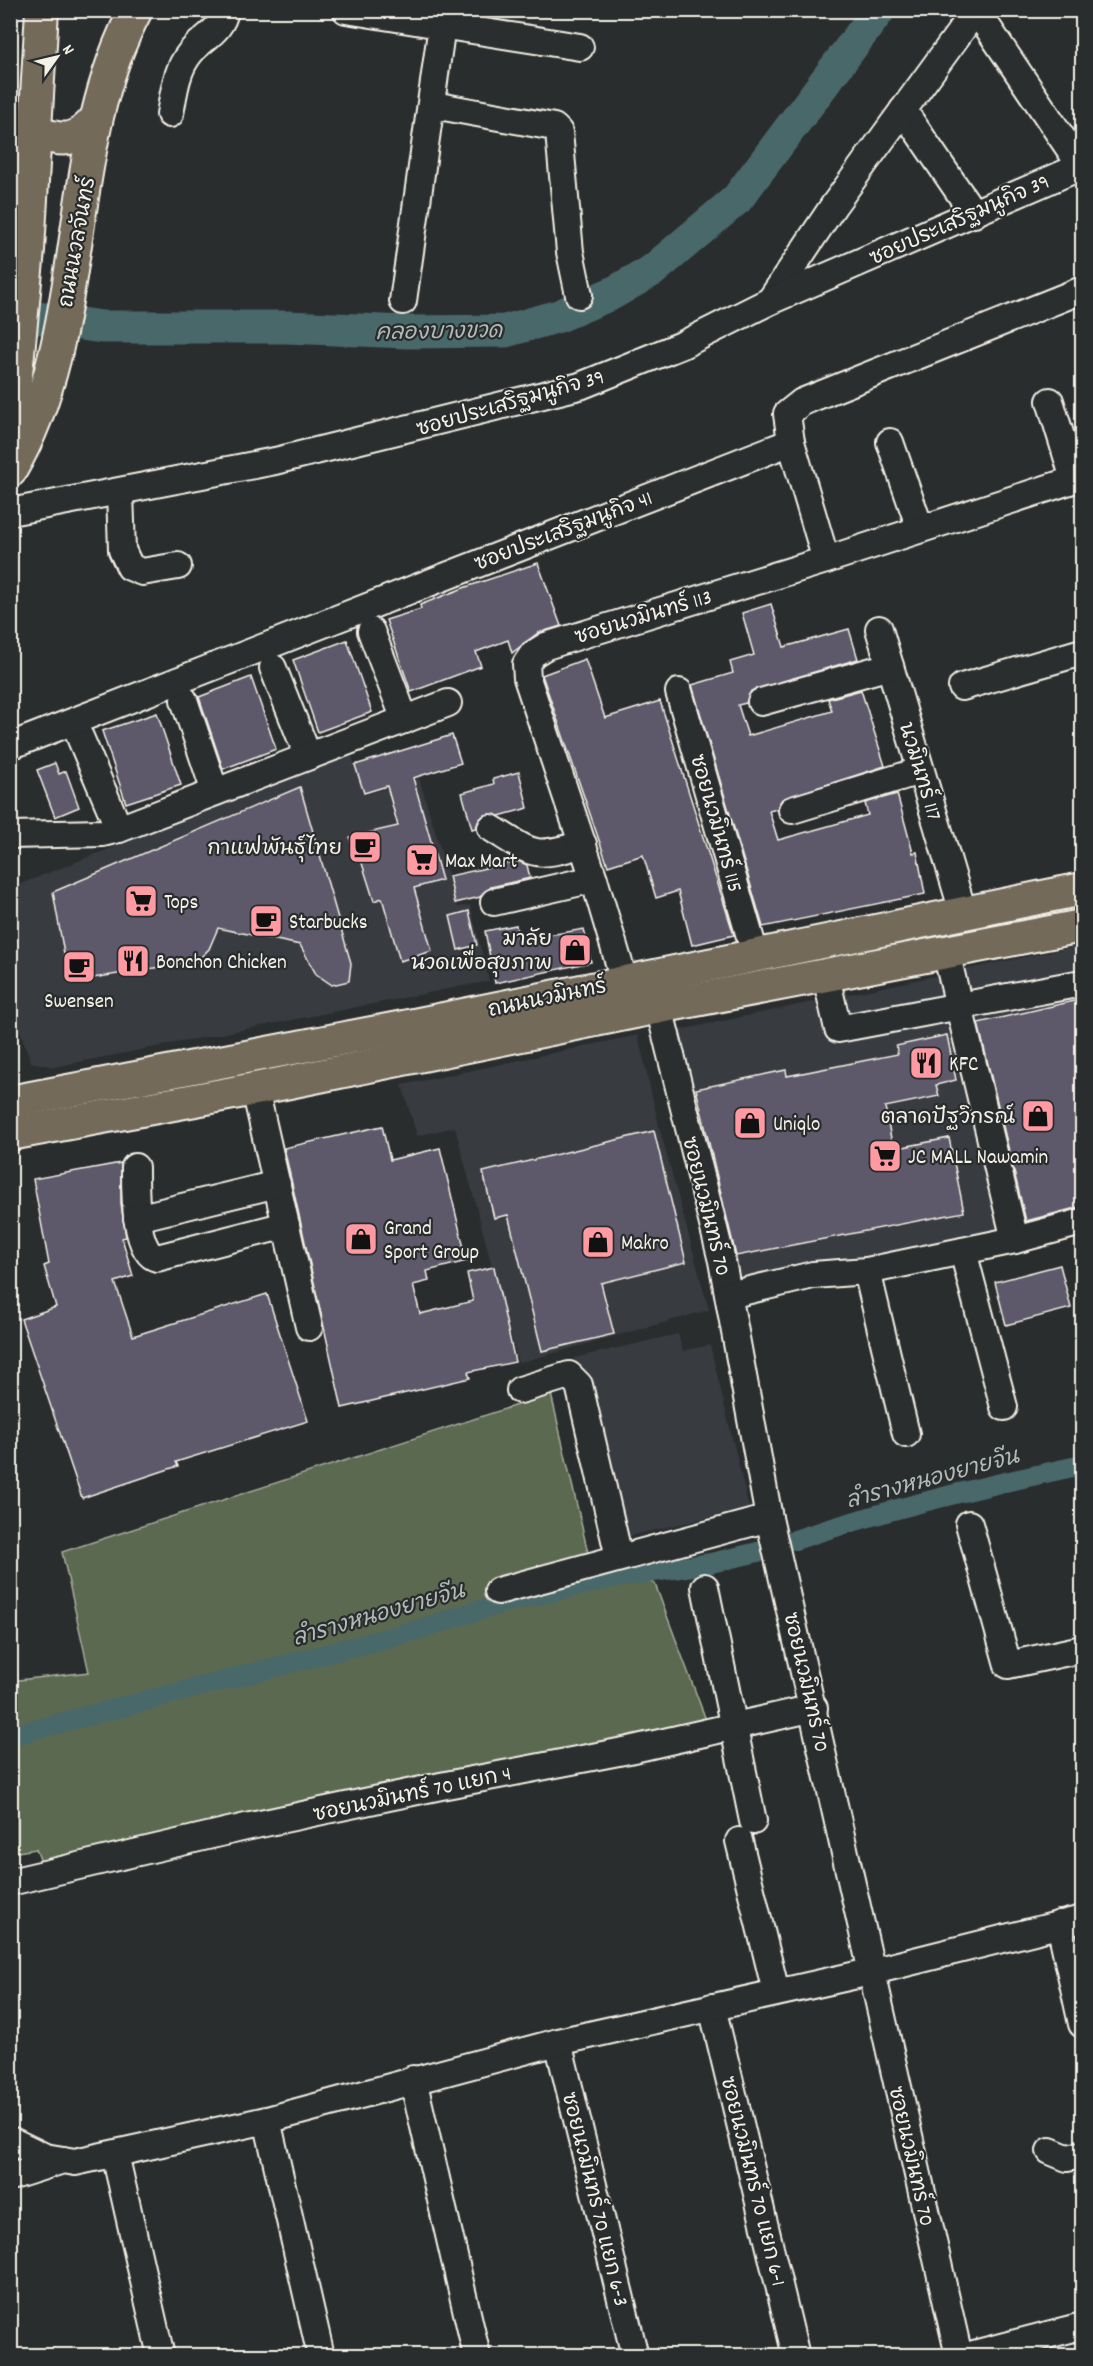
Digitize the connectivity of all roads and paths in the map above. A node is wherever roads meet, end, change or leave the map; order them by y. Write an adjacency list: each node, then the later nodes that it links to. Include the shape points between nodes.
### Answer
1 (42, 10): 12 (main road)
2 (136, 10): 11 (main road, ถนนนวลจันทร์)
3 (225, 10): 10 (street, via 218,27 191,52 179,71)
4 (346, 10): 6 (street)
5 (976, 10): 9 (street); 13 (street)
6 (442, 24): 7 (street); 8 (street)
7 (580, 47)
8 (433, 105): 18 (street, via 554,127 558,132 570,252); 19 (street)
9 (903, 110): 14 (street); 20 (street)
10 (170, 114)
11 (96, 119): 12 (main road, via 84,133 69,140); 25 (main road, ถนนนวลจันทร์, via 72,282 40,410 26,446)
12 (33, 132): 16 (main road)
13 (1082, 166): 14 (street, ซอยประเสริฐมนูกิจ 39)
14 (974, 214): 20 (street, ซอยประเสริฐมนูกิจ 39)
15 (10, 219): 16 (main road, via 22,229)
16 (28, 250): 22 (main road)
17 (1083, 290): 23 (street, via 802,402 787,414)
18 (579, 295)
19 (403, 301)
20 (770, 301): 27 (street, ซอยประเสริฐมนูกิจ 39, via 682,345 580,386 297,456)
21 (1050, 401): 26 (street)
22 (10, 436)
23 (791, 442): 30 (street); 44 (street, ซอยประเสริฐมนูกิจ 41)
24 (890, 442): 29 (street)
25 (10, 471)
26 (1078, 478): 29 (street, ซอยนวมินทร์ 113)
27 (120, 493): 28 (street, ซอยประเสริฐมนูกิจ 39); 31 (street, via 122,550 130,567 142,572)
28 (10, 512)
29 (920, 528): 30 (street, ซอยนวมินทร์ 113)
30 (826, 560): 52 (street, ซอยนวมินทร์ 113, via 546,646 533,654 526,664 527,678)
31 (178, 566)
32 (879, 629): 35 (street, นวมินทร์ 117)
33 (371, 631): 42 (street)
34 (1083, 652): 37 (street)
35 (890, 666): 40 (street); 46 (street, นวมินทร์ 117)
36 (273, 668): 45 (street)
37 (962, 687)
38 (679, 692): 59 (street, ซอยนวมินทร์ 115)
39 (184, 700): 47 (street)
40 (761, 702)
41 (448, 703): 42 (street)
42 (405, 720): 45 (street)
43 (80, 736): 50 (street)
44 (10, 746)
45 (308, 756): 47 (street)
46 (920, 771): 48 (street); 56 (street, นวมินทร์ 117)
47 (215, 792): 50 (street)
48 (792, 810)
49 (491, 828): 52 (street, via 537,854)
50 (119, 829): 51 (street, via 103,833)
51 (10, 835)
52 (583, 844): 53 (street, ซอยนวมินทร์ 113)
53 (594, 879): 55 (street); 61 (street, ซอยนวมินทร์ 113)
54 (1083, 890): 56 (main road, ถนนนวมินทร์)
55 (494, 902)
56 (963, 912): 59 (main road, ถนนนวมินทร์)
57 (1083, 926): 58 (main road, ถนนนวมินทร์)
58 (946, 952): 60 (main road, ถนนนวมินทร์); 64 (street)
59 (755, 954): 61 (main road, ถนนนวมินทร์)
60 (826, 976): 63 (main road, ถนนนวมินทร์); 64 (street, via 838,1029)
61 (624, 980): 67 (main road, ถนนนวมินทร์)
62 (1083, 983): 64 (street)
63 (659, 1007): 66 (main road, ถนนนวมินทร์); 78 (street, ซอยนวมินทร์ 70)
64 (958, 1007): 75 (street)
65 (10, 1086): 67 (main road)
66 (255, 1089): 69 (main road, ถนนนวมินทร์); 71 (street)
67 (43, 1097): 68 (main road, ถนนนวมินทร์)
68 (10, 1102)
69 (17, 1138)
70 (135, 1167): 72 (street)
71 (277, 1184): 72 (street); 73 (street)
72 (137, 1218): 73 (street, via 146,1252 157,1258)
73 (286, 1225): 79 (street)
74 (1082, 1225): 75 (street)
75 (1015, 1240): 76 (street)
76 (963, 1251): 77 (street); 81 (street)
77 (867, 1271): 78 (street, via 813,1275); 82 (street)
78 (729, 1295): 83 (street, ซอยนวมินทร์ 70)
79 (309, 1328)
80 (520, 1390): 85 (street, via 569,1375 579,1385)
81 (1004, 1407)
82 (906, 1434)
83 (769, 1518): 85 (street); 89 (street, ซอยนวมินทร์ 70)
84 (969, 1524): 88 (street, via 1008,1665)
85 (620, 1557): 87 (street)
86 (705, 1587): 90 (street)
87 (498, 1591)
88 (1083, 1649)
89 (814, 1708): 90 (street, ซอยนวมินทร์ 70 แยก 4); 93 (street, ซอยนวมินทร์ 70)
90 (735, 1725): 91 (street, ซอยนวมินทร์ 70 แยก 4, via 246,1827); 94 (street, via 746,1831)
91 (10, 1882)
92 (1071, 1921): 93 (street); 96 (street)
93 (870, 1972): 94 (street); 113 (street, ซอยนวมินทร์ 70)
94 (776, 1992): 95 (street)
95 (711, 2007): 97 (street); 112 (street, ซอยนวมินทร์ 70 แยก 6-1)
96 (1083, 2024)
97 (558, 2042): 98 (street); 111 (street, ซอยนวมินทร์ 70 แยก 6-3)
98 (413, 2079): 99 (street); 110 (street)
99 (267, 2120): 102 (street); 109 (street)
100 (10, 2140): 104 (street, via 45,2157)
101 (1050, 2151): 103 (street, via 1067,2158)
102 (115, 2154): 104 (street, via 75,2162); 108 (street)
103 (1083, 2155)
104 (63, 2160): 105 (street)
105 (10, 2177)
106 (1083, 2326): 107 (street)
107 (1033, 2347): 114 (street)
108 (161, 2355)
109 (321, 2355)
110 (477, 2355)
111 (634, 2355)
112 (796, 2355)
113 (959, 2355)
114 (966, 2355)

